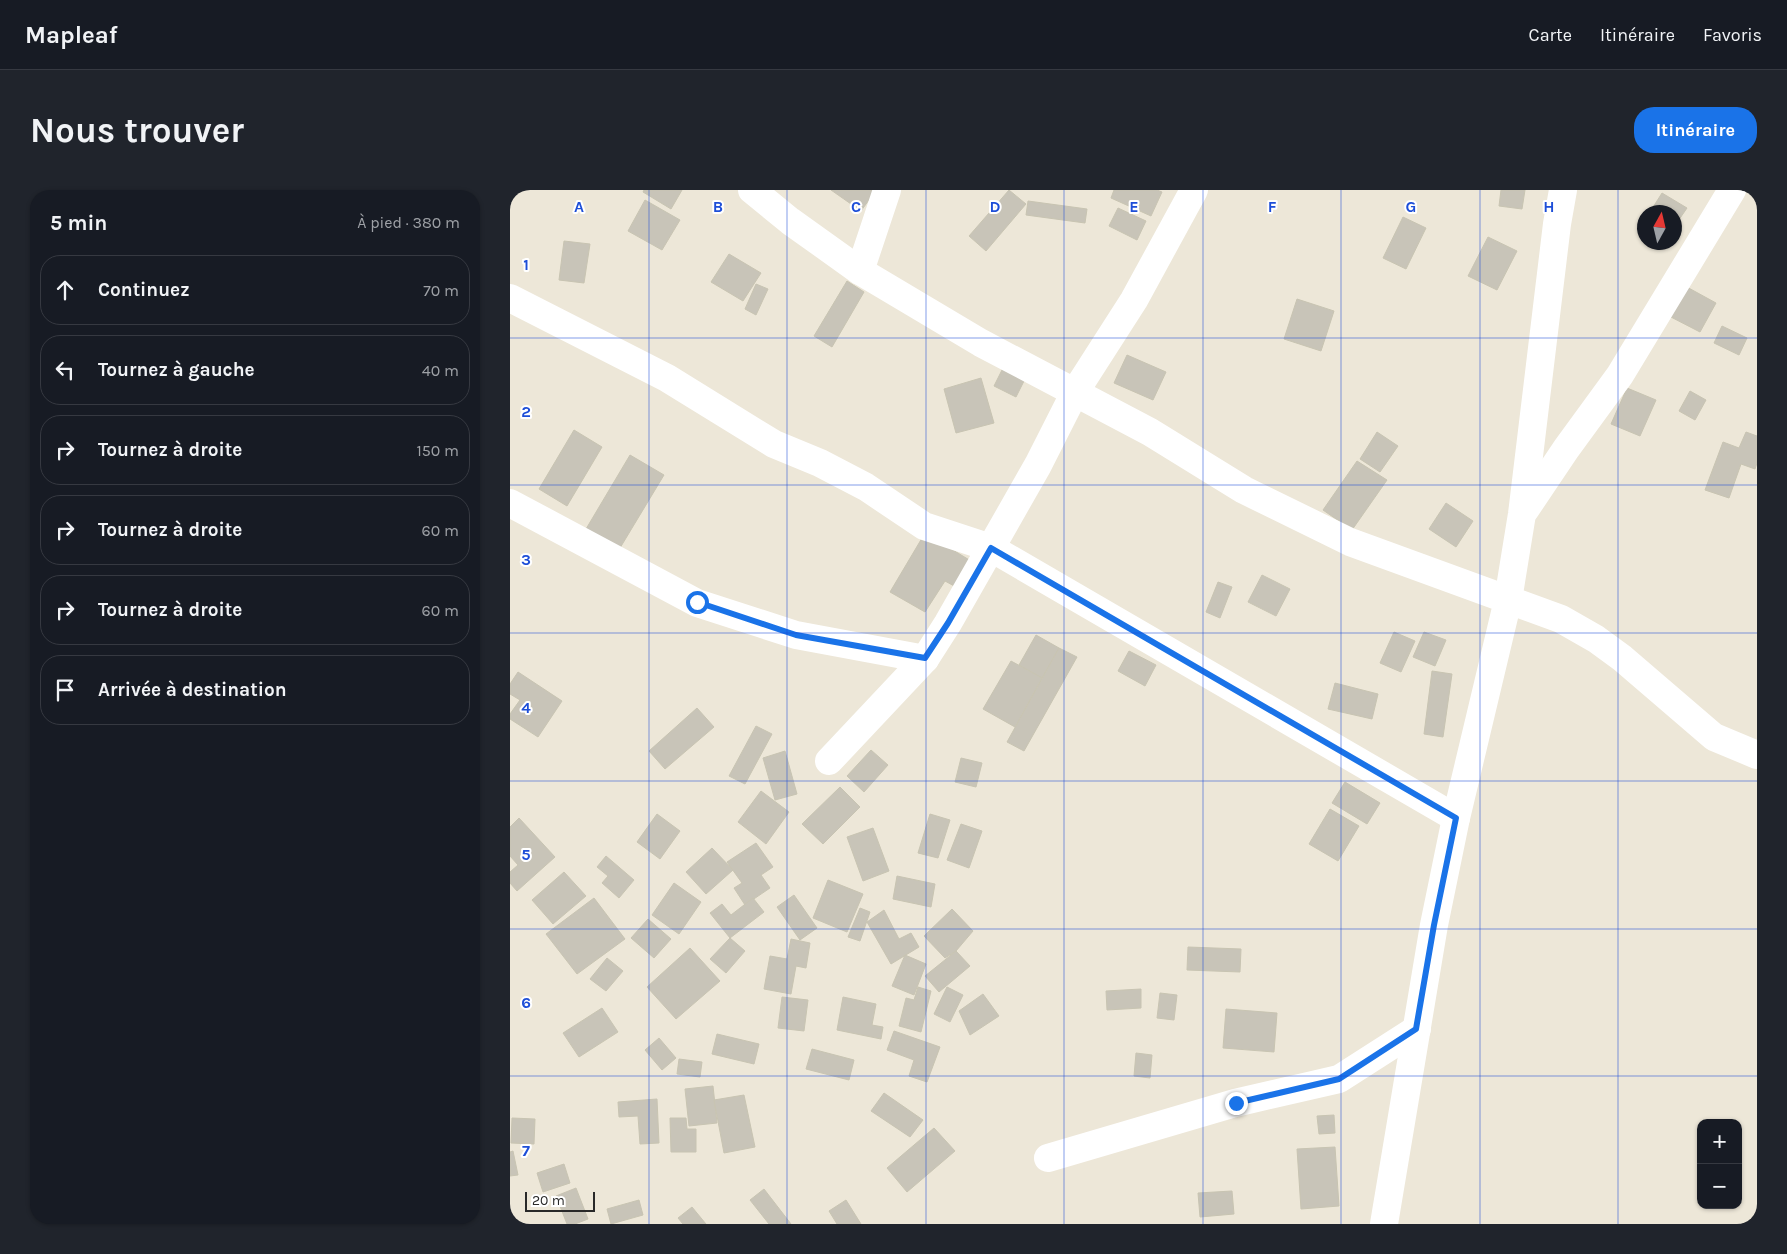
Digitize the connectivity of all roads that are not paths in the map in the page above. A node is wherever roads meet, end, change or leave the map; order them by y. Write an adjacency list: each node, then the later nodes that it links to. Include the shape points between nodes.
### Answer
1 (752, 190): 6 (street)
2 (887, 190): 6 (street)
3 (1194, 190): 8 (street, via 1134,300)
4 (1563, 190): 10 (street)
5 (1732, 190): 10 (street, via 1620,375)
6 (860, 271): 8 (street, via 981,343)
7 (510, 298): 11 (street, via 667,378 774,444 820,462 866,487 924,526)
8 (1075, 392): 11 (street); 12 (street, via 1150,432 1244,490 1350,542)
9 (510, 503): 13 (street, via 697,602 796,635)
10 (1522, 514): 12 (street)
11 (991, 548): 13 (street); 16 (street)
12 (1508, 600): 14 (street, via 1561,619 1596,639 1714,737); 16 (street)
13 (925, 658): 15 (street)
14 (1757, 755)
15 (829, 761)
16 (1456, 818): 17 (street)
17 (1416, 1029): 18 (street, via 1339,1079 1236,1103); 19 (street)
18 (1048, 1158)
19 (1384, 1224)

